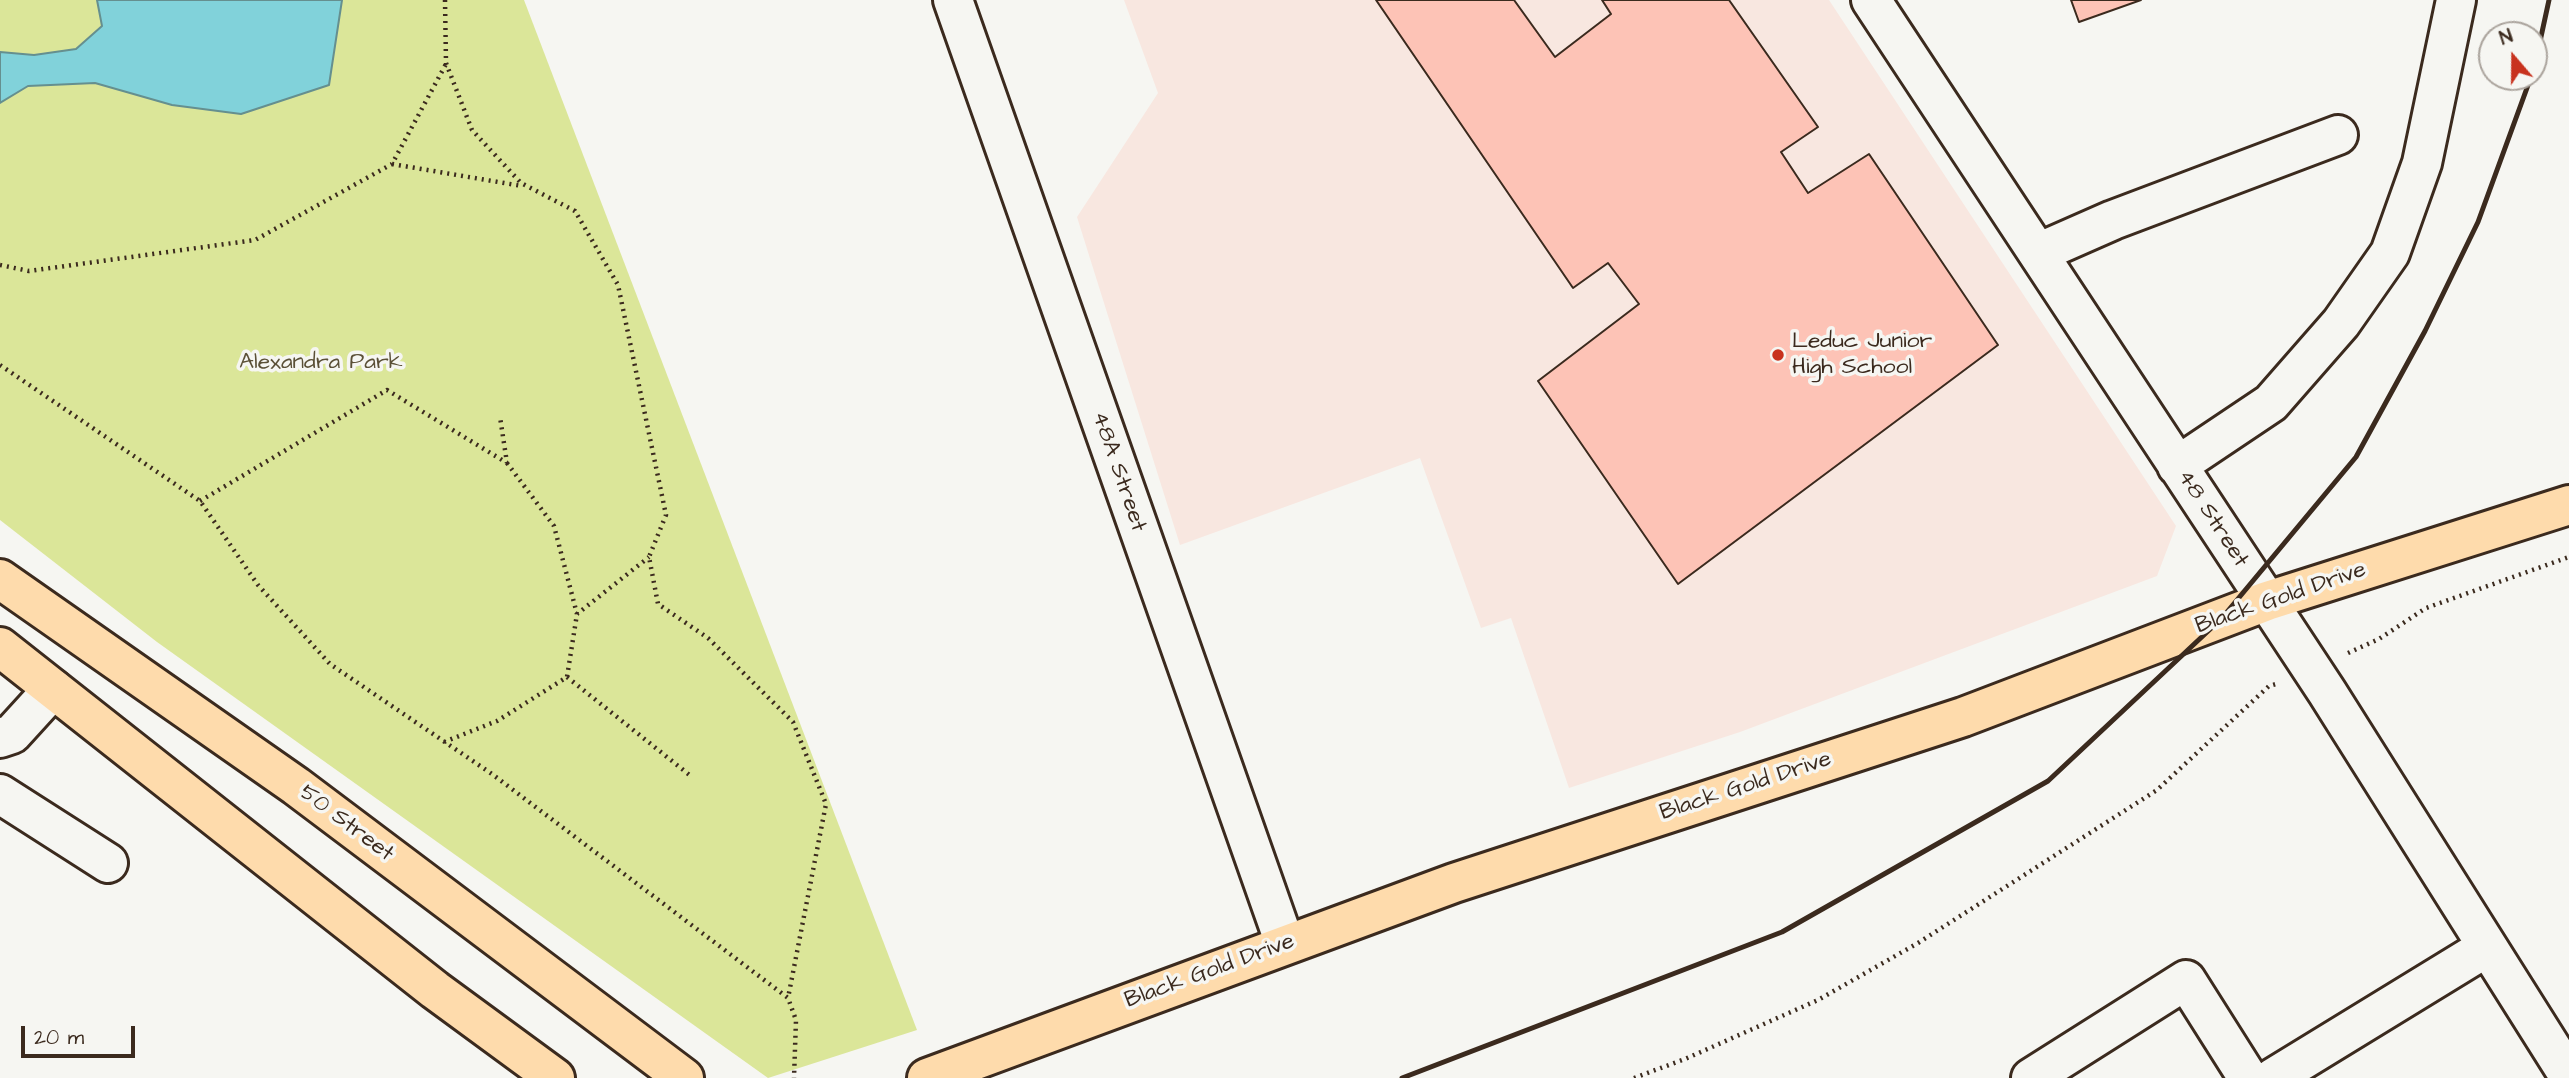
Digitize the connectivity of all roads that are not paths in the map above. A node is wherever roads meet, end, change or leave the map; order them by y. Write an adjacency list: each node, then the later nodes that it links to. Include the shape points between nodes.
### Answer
1 (953, 0): 15 (street, 48A Street)
2 (1871, 0): 5 (street, 48 Street)
3 (2456, 0): 6 (street, via 2422,163 2390,253 2341,323 2271,403)
4 (2338, 135): 5 (street)
5 (2038, 253): 6 (street, 48 Street)
6 (2177, 466): 9 (street, 48 Street)
7 (2569, 505): 9 (main road, Black Gold Drive)
8 (0, 579): 20 (main road, 50 Street, via 296,786)
9 (2267, 601): 15 (main road, Black Gold Drive, via 1963,717 1454,883); 16 (street, 48 Street)
10 (0, 648): 11 (main road)
11 (53, 689): 12 (street, via 12,734); 19 (main road, via 435,990)
12 (0, 738)
13 (0, 794): 14 (street)
14 (108, 863)
15 (1286, 944): 17 (main road, Black Gold Drive)
16 (2487, 947): 18 (street, 48 Street); 23 (street)
17 (939, 1075)
18 (2569, 1076)
19 (555, 1078)
20 (684, 1078)
21 (2031, 1078): 22 (street, via 2186,980)
22 (2248, 1078)
23 (2273, 1078)

